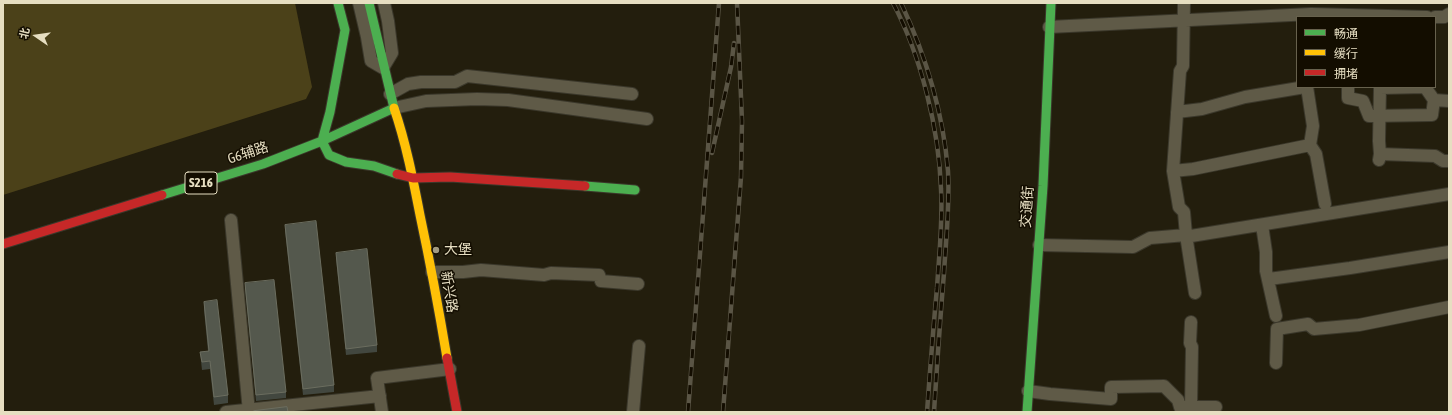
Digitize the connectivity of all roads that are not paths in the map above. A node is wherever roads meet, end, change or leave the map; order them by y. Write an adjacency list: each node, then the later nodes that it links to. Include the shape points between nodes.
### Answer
1 (338, 3): 12 (street)
2 (359, 3): 13 (street)
3 (369, 3): 14 (street)
4 (384, 3): 14 (street, via 392,53)
5 (1050, 3): 11 (street, 交通街)
6 (1184, 3): 10 (street)
7 (1449, 14): 9 (street)
8 (1296, 17): 10 (street)
9 (1436, 17)
10 (1183, 20): 11 (street); 25 (street, via 1183,66 1180,71)
11 (1049, 26): 40 (street, 交通街)
12 (345, 30): 13 (street, via 356,31); 28 (street)
13 (367, 37): 14 (street, via 371,61)
14 (383, 68): 20 (street)
15 (1300, 88): 25 (street)
16 (1306, 88): 29 (street, via 1313,126)
17 (1348, 88): 26 (street, via 1348,98 1363,101 1369,116)
18 (1380, 88): 26 (street)
19 (1426, 88): 22 (street)
20 (390, 94): 21 (street, via 408,84 455,82 468,76); 24 (street)
21 (632, 94)
22 (1434, 100): 23 (street); 26 (street, via 1432,115)
23 (1449, 101)
24 (394, 108): 27 (street, via 426,101 508,100); 28 (street, G6辅路 / S216); 32 (street, 新兴路)
25 (1177, 112): 31 (street)
26 (1379, 115): 30 (street, via 1379,157 1435,156 1443,161)
27 (647, 119)
28 (322, 142): 32 (street, via 329,155 346,162 370,165); 39 (street, G6辅路 / S216, via 263,164)
29 (1310, 145): 31 (street); 35 (street, via 1316,154)
30 (1449, 160)
31 (1173, 171): 38 (street, via 1179,207 1184,212)
32 (413, 178): 33 (street, via 450,177); 42 (street, 新兴路)
33 (636, 190)
34 (1449, 194): 37 (street)
35 (1325, 204)
36 (231, 220): 56 (street)
37 (1262, 225): 38 (street); 43 (street)
38 (1186, 235): 40 (street, via 1150,238 1133,247); 45 (street)
39 (3, 244)
40 (1039, 245): 52 (street, 交通街)
41 (1449, 252): 43 (street)
42 (432, 272): 44 (street, via 480,270 544,275 599,275 601,281); 51 (street, 新兴路)
43 (1269, 279): 47 (street)
44 (638, 284)
45 (1195, 293)
46 (1449, 307): 50 (street, via 1359,325 1314,328 1308,324 1277,329)
47 (1276, 316)
48 (1191, 322): 54 (street)
49 (639, 346): 60 (street)
50 (1276, 363)
51 (450, 369): 53 (street, via 377,378); 59 (street, 新兴路)
52 (1028, 391): 54 (street, via 1111,399 1111,387 1164,386 1178,400 1180,407); 61 (street, 交通街)
53 (380, 396): 56 (street); 58 (street)
54 (1191, 407): 55 (street)
55 (1216, 407)
56 (249, 410): 57 (street)
57 (226, 412)
58 (382, 412)
59 (457, 412)
60 (633, 412)
61 (1027, 412)

